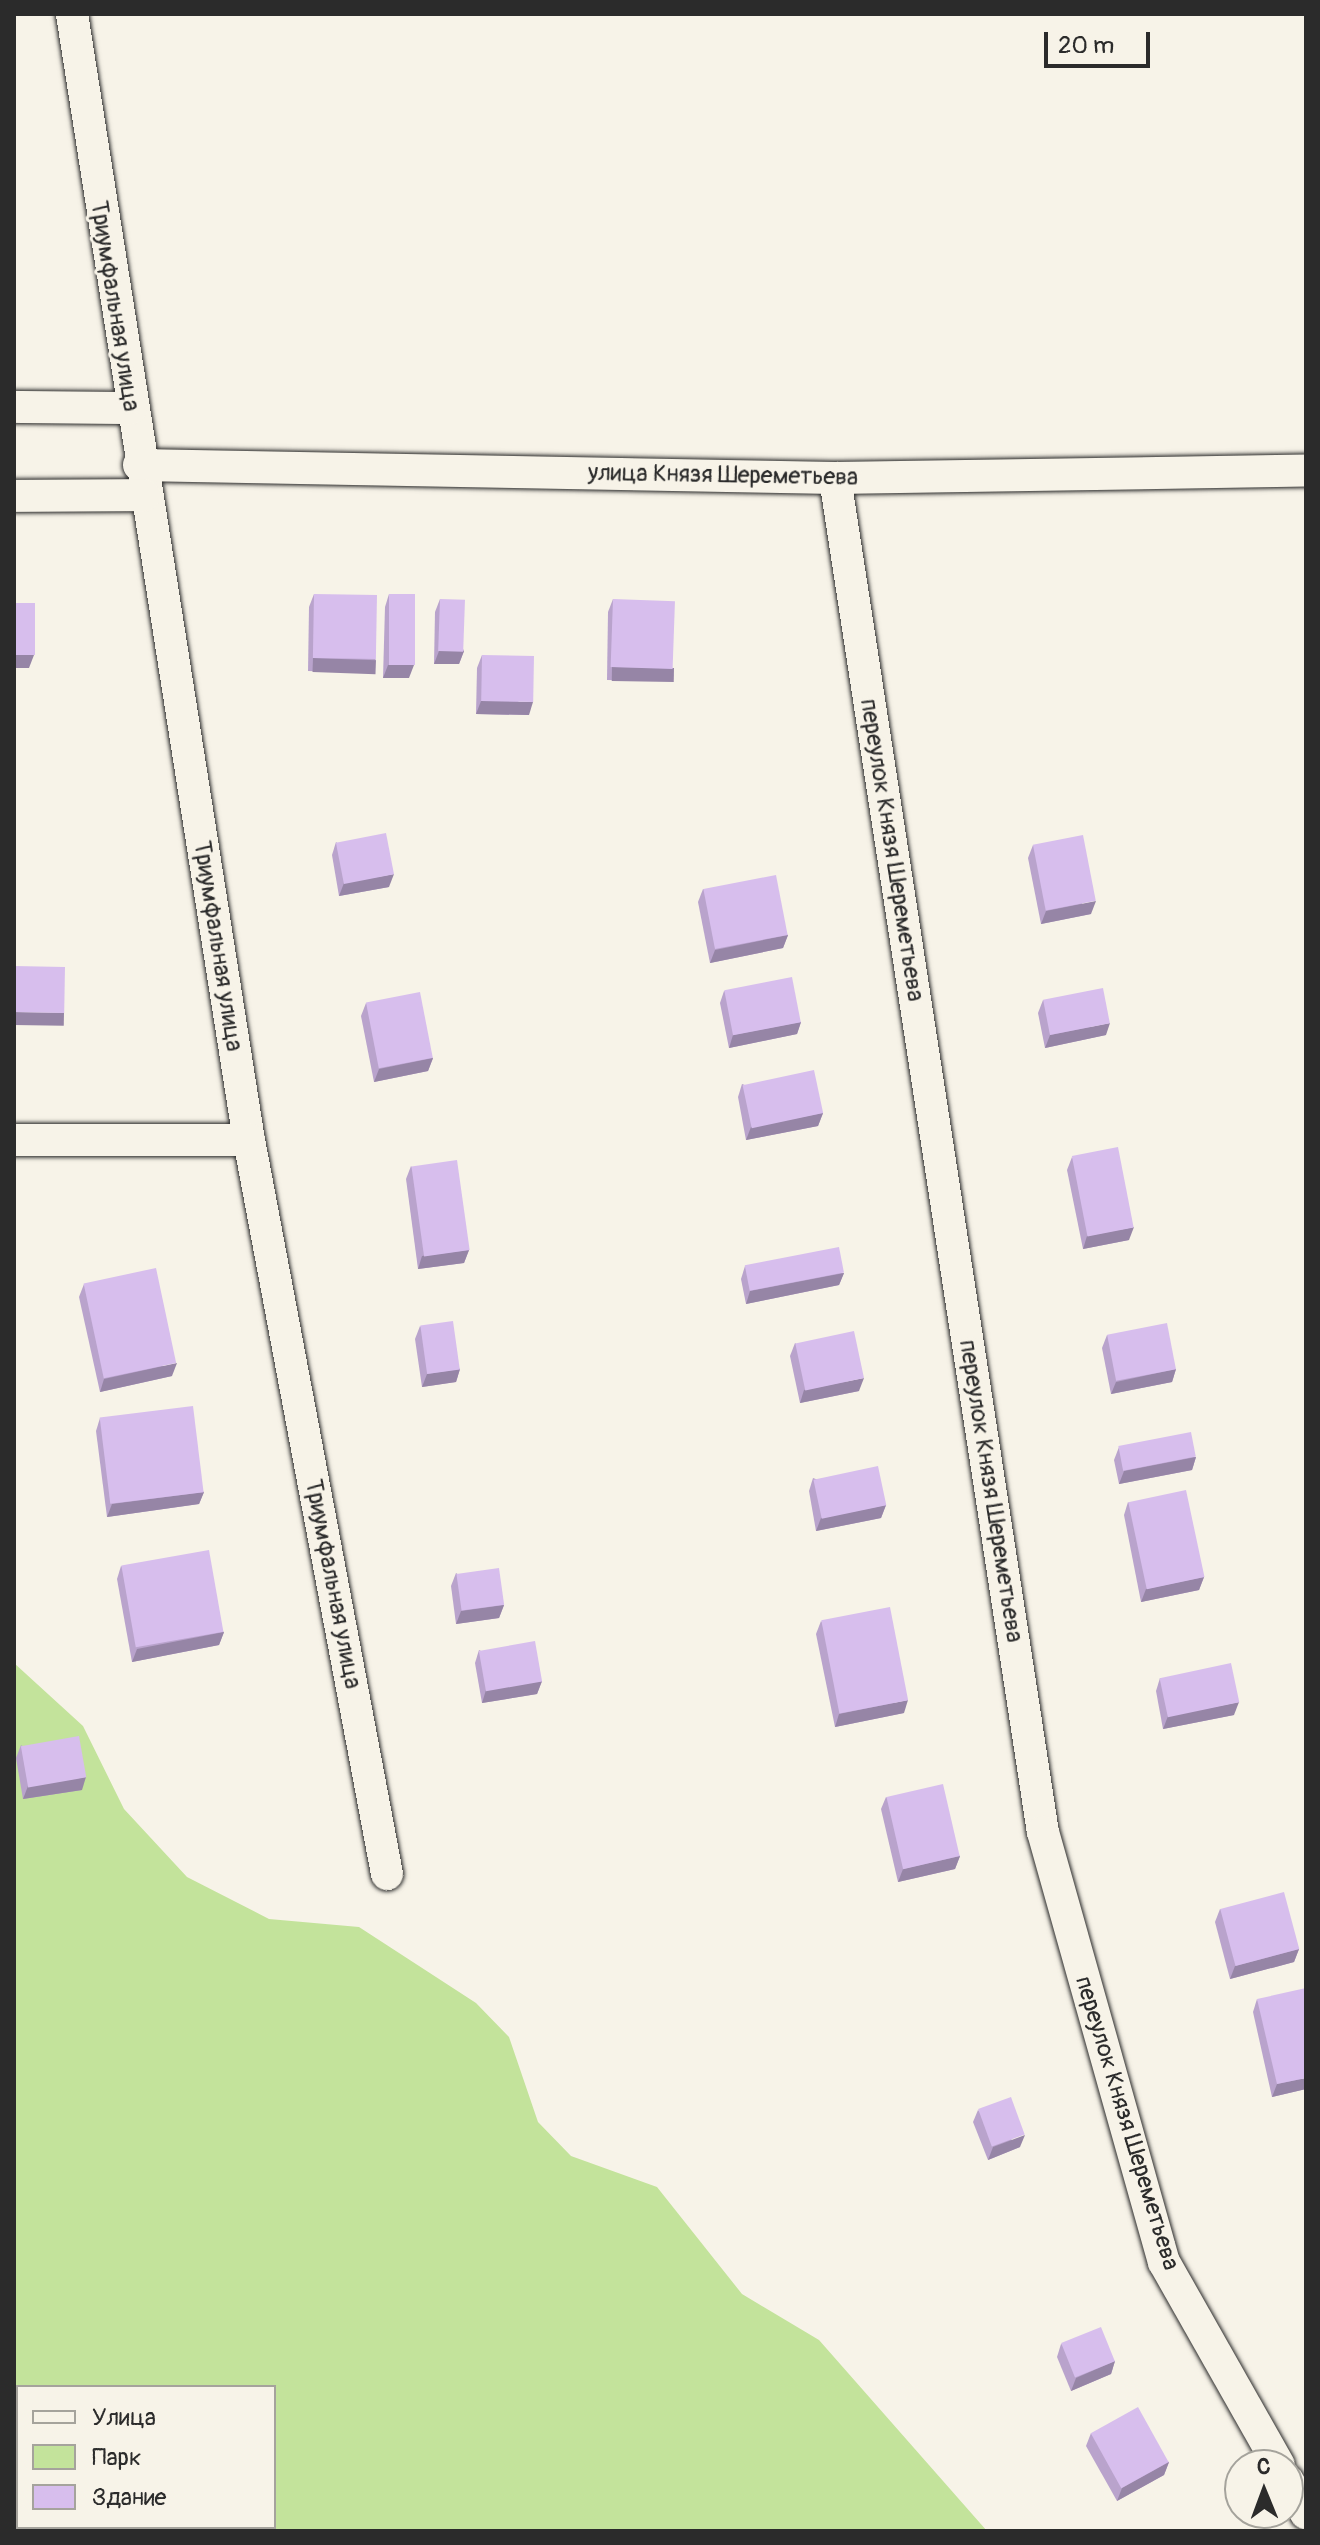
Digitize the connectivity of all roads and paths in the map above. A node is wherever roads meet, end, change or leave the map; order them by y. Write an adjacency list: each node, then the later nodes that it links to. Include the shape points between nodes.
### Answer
1 (72, 14): 3 (street, Триумфальная улица)
2 (14, 407): 3 (street)
3 (131, 408): 6 (street, Триумфальная улица)
4 (1306, 471): 5 (street, улица Князя Шереметьева)
5 (835, 478): 6 (street, улица Князя Шереметьева); 11 (street, переулок Князя Шереметьева, via 1043,1832 1164,2262)
6 (142, 480): 7 (street, улица Князя Шереметьева); 9 (street, Триумфальная улица)
7 (14, 496)
8 (14, 1140): 9 (street)
9 (249, 1140): 10 (street, Триумфальная улица)
10 (387, 1874)
11 (1270, 2449)

